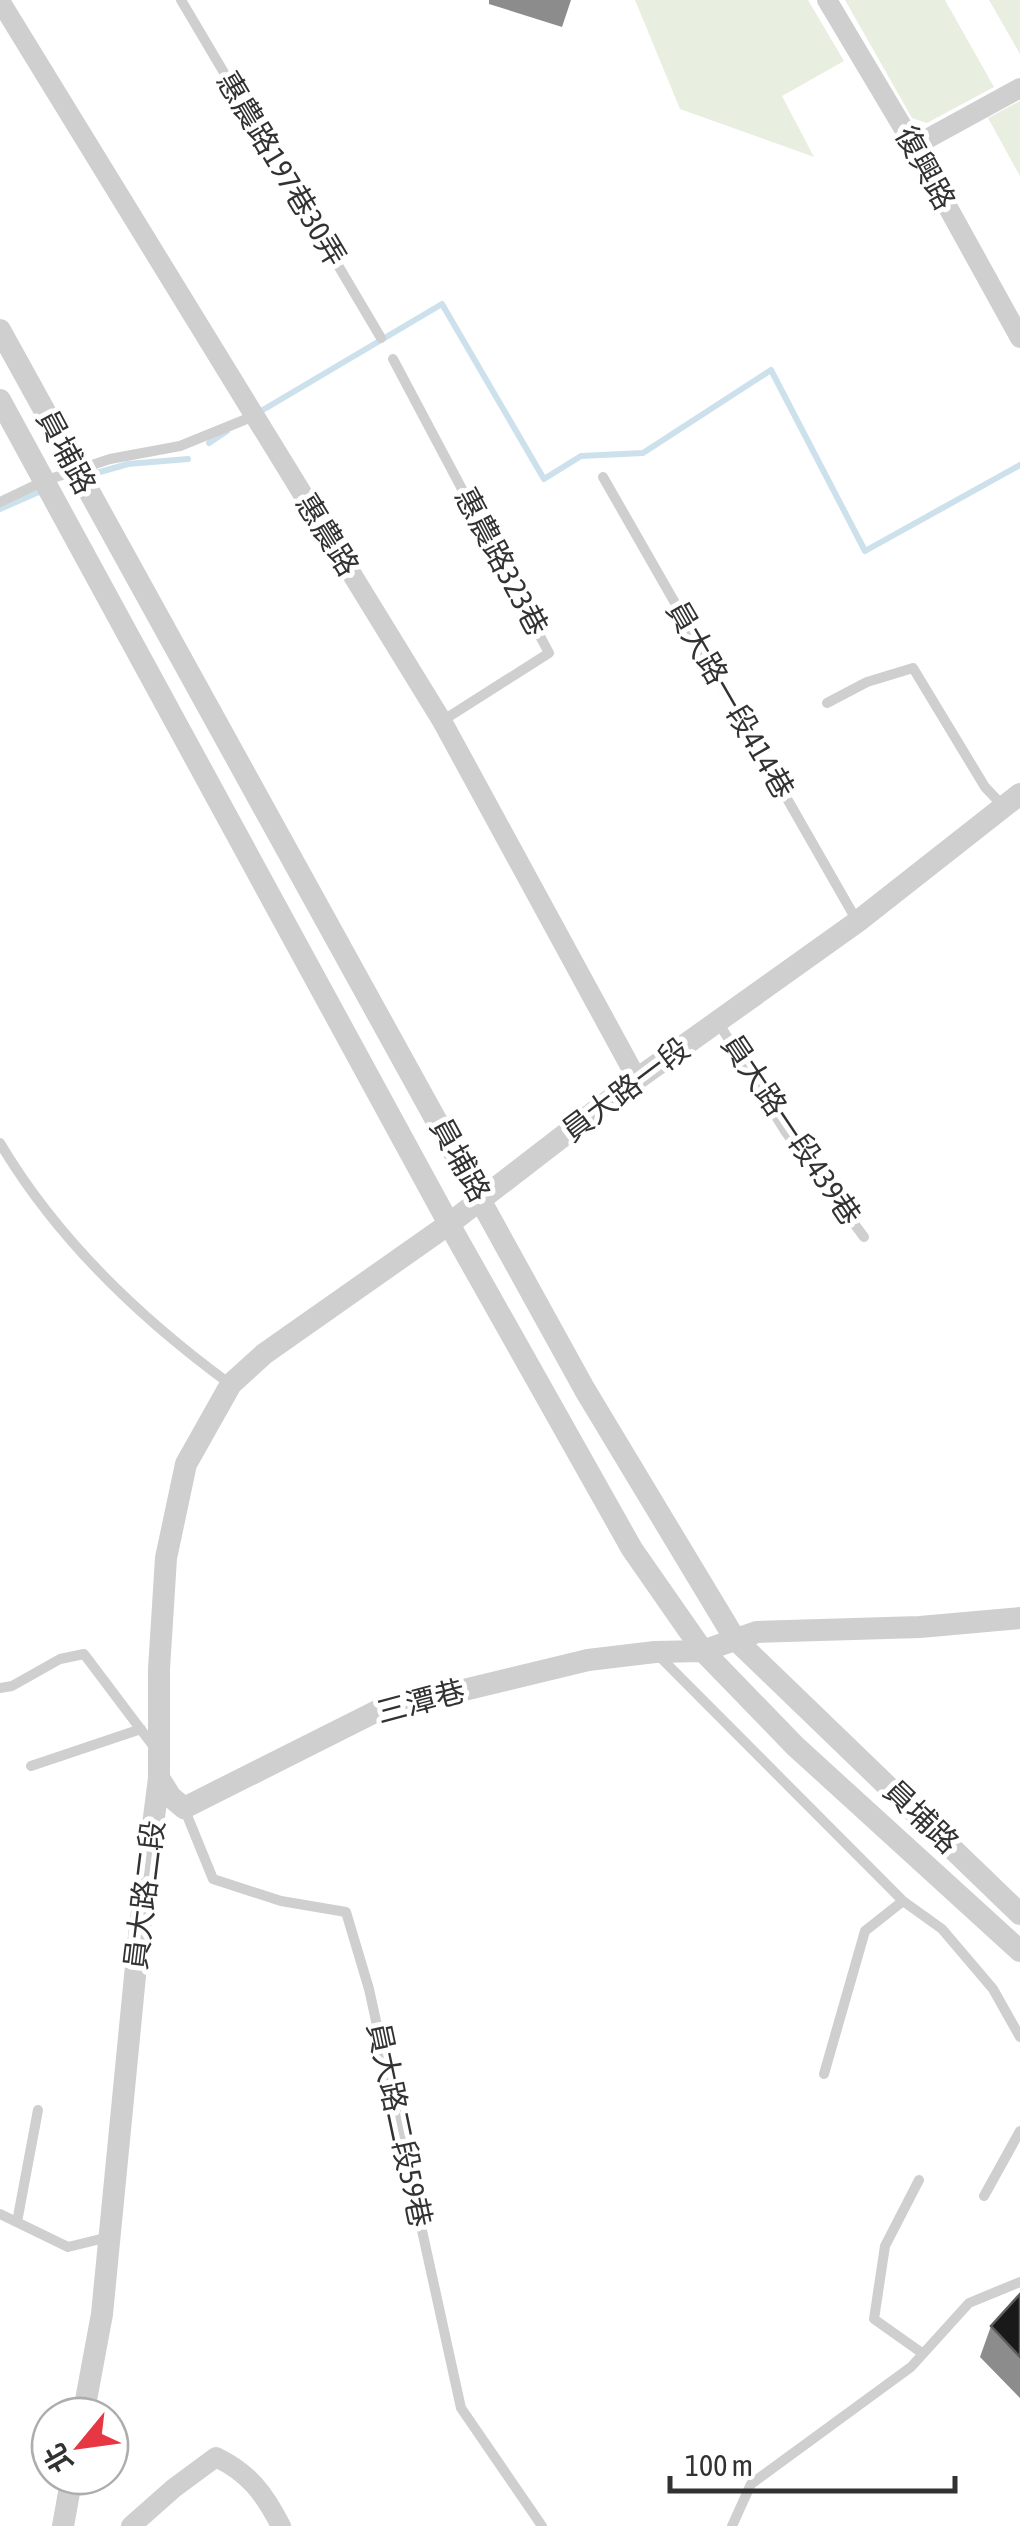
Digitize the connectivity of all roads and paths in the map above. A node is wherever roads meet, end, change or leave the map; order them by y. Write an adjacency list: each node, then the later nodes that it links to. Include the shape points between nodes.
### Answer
1 (181, 0): 7 (lane, 惠農路197巷30弄)
2 (827, 0): 5 (street, 復興路)
3 (0, 1): 11 (street, 惠農路)
4 (1020, 88): 5 (street)
5 (914, 146): 8 (street, 復興路)
6 (0, 330): 12 (street, 員埔路)
7 (381, 338)
8 (1020, 338)
9 (393, 359): 17 (lane, 惠農路323巷, via 550,652)
10 (0, 400): 14 (street, 員埔路)
11 (254, 416): 12 (lane, via 180,446); 17 (street, 惠農路)
12 (76, 472): 14 (lane); 23 (street, 員埔路)
13 (603, 477): 19 (lane, 員大路一段414巷)
14 (44, 481): 15 (lane); 24 (street, 員埔路)
15 (0, 502)
16 (827, 702): 18 (lane, via 914,668 985,787)
17 (442, 721): 21 (street, 惠農路)
18 (1013, 801): 19 (street, 員大路一段)
19 (857, 922): 20 (street, 員大路一段)
20 (718, 1022): 21 (street, 員大路一段); 25 (lane, 員大路一段439巷, via 785,1131)
21 (638, 1079): 23 (street, 員大路一段)
22 (1, 1147): 26 (lane, via 115,1288)
23 (482, 1199): 24 (street, 員大路一段); 28 (street, 員埔路, via 585,1390)
24 (449, 1224): 26 (street, 員大路一段); 29 (street, 員埔路, via 632,1549)
25 (864, 1238)
26 (231, 1384): 33 (street, 員大路二段, via 186,1464 166,1558)
27 (1020, 1618): 28 (street, 三潭巷, via 756,1632)
28 (735, 1639): 29 (street, 三潭巷); 38 (street, 員埔路)
29 (703, 1651): 30 (street, 三潭巷); 39 (street, 員埔路, via 796,1746)
30 (655, 1652): 36 (street, 三潭巷, via 588,1660 377,1711); 37 (lane)
31 (0, 1688): 32 (lane, via 84,1654)
32 (141, 1730): 33 (lane); 34 (lane)
33 (158, 1752): 35 (street, 員大路二段)
34 (31, 1766)
35 (159, 1778): 36 (street); 48 (street, 員大路二段)
36 (184, 1808): 56 (lane, 員大路二段59巷, via 212,1879 346,1912 370,1990 461,2408)
37 (903, 1901): 40 (lane, via 942,1928 994,1989); 41 (lane, via 865,1931)
38 (1020, 1914)
39 (1020, 1951)
40 (1020, 2037)
41 (824, 2074)
42 (38, 2110): 47 (lane)
43 (1020, 2130): 45 (lane)
44 (920, 2180): 50 (lane, via 885,2246 874,2319)
45 (984, 2196)
46 (0, 2214): 47 (lane)
47 (17, 2222): 48 (lane, via 68,2247)
48 (110, 2236): 51 (street, 員大路二段)
49 (1020, 2282): 50 (lane, via 969,2302)
50 (922, 2352): 57 (lane, via 912,2367 751,2484)
51 (87, 2396)
52 (68, 2496): 53 (street)
53 (62, 2526)
54 (132, 2526): 55 (street, via 216,2458 241,2470)
55 (281, 2526)
56 (542, 2526)
57 (732, 2526)

